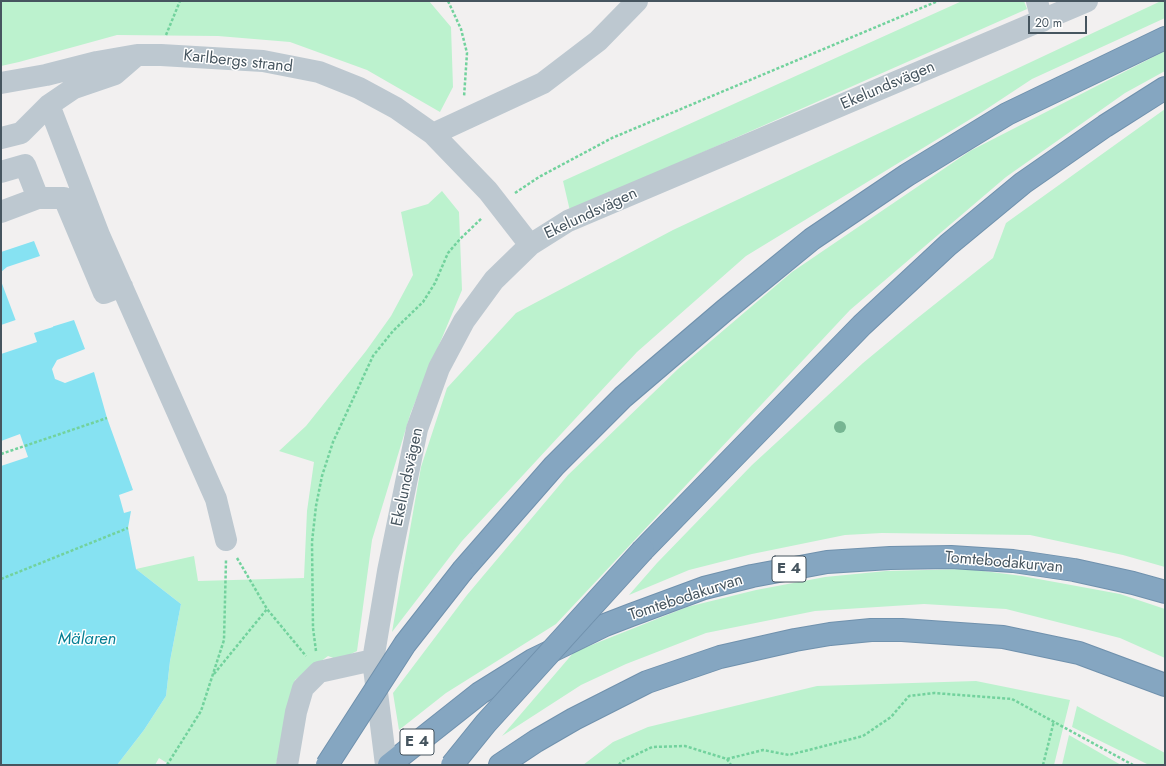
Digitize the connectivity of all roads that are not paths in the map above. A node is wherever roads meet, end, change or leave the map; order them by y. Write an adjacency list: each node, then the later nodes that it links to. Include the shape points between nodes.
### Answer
1 (637, 1): 9 (street, via 598,41 543,83)
2 (1088, 2): 3 (street, Ekelundsvägen)
3 (1040, 11): 14 (street, Ekelundsvägen, via 568,221)
4 (1165, 38): 22 (highway, bridge, via 1007,114 907,175 812,239 623,397 554,466 463,570 405,644)
5 (137, 55): 6 (street, Karlbergs strand); 8 (street, via 115,74 74,88); 9 (street, Karlbergs strand, via 263,61 319,72 359,88 396,108)
6 (1, 83)
7 (1165, 88): 25 (highway, bridge, via 1105,126 1023,184 948,245 862,325 643,550)
8 (49, 105): 10 (street, via 21,133); 15 (street, via 99,235)
9 (433, 134): 14 (street, Karlbergs strand, via 499,203)
10 (1, 138)
11 (1, 172): 12 (street, via 25,165)
12 (38, 198): 13 (street); 15 (street, via 64,198 104,293)
13 (1, 212)
14 (530, 245): 18 (street, Ekelundsvägen, via 494,280 464,321 439,368 417,428)
15 (122, 286): 16 (street, via 216,499)
16 (226, 540)
17 (1165, 592): 24 (highway, Tomtebodakurvan / E 4, via 1074,570 1013,561 951,557 890,558 820,564 752,576 704,588 605,626 533,660 480,693)
18 (373, 660): 21 (street, via 319,672 303,688); 23 (street, Ekelundsvägen)
19 (1165, 685): 20 (highway, via 1079,653 1003,637 902,630 830,634 720,657 647,682 574,719)
20 (503, 763)
21 (287, 765)
22 (327, 765)
23 (386, 765)
24 (389, 765)
25 (452, 765)

